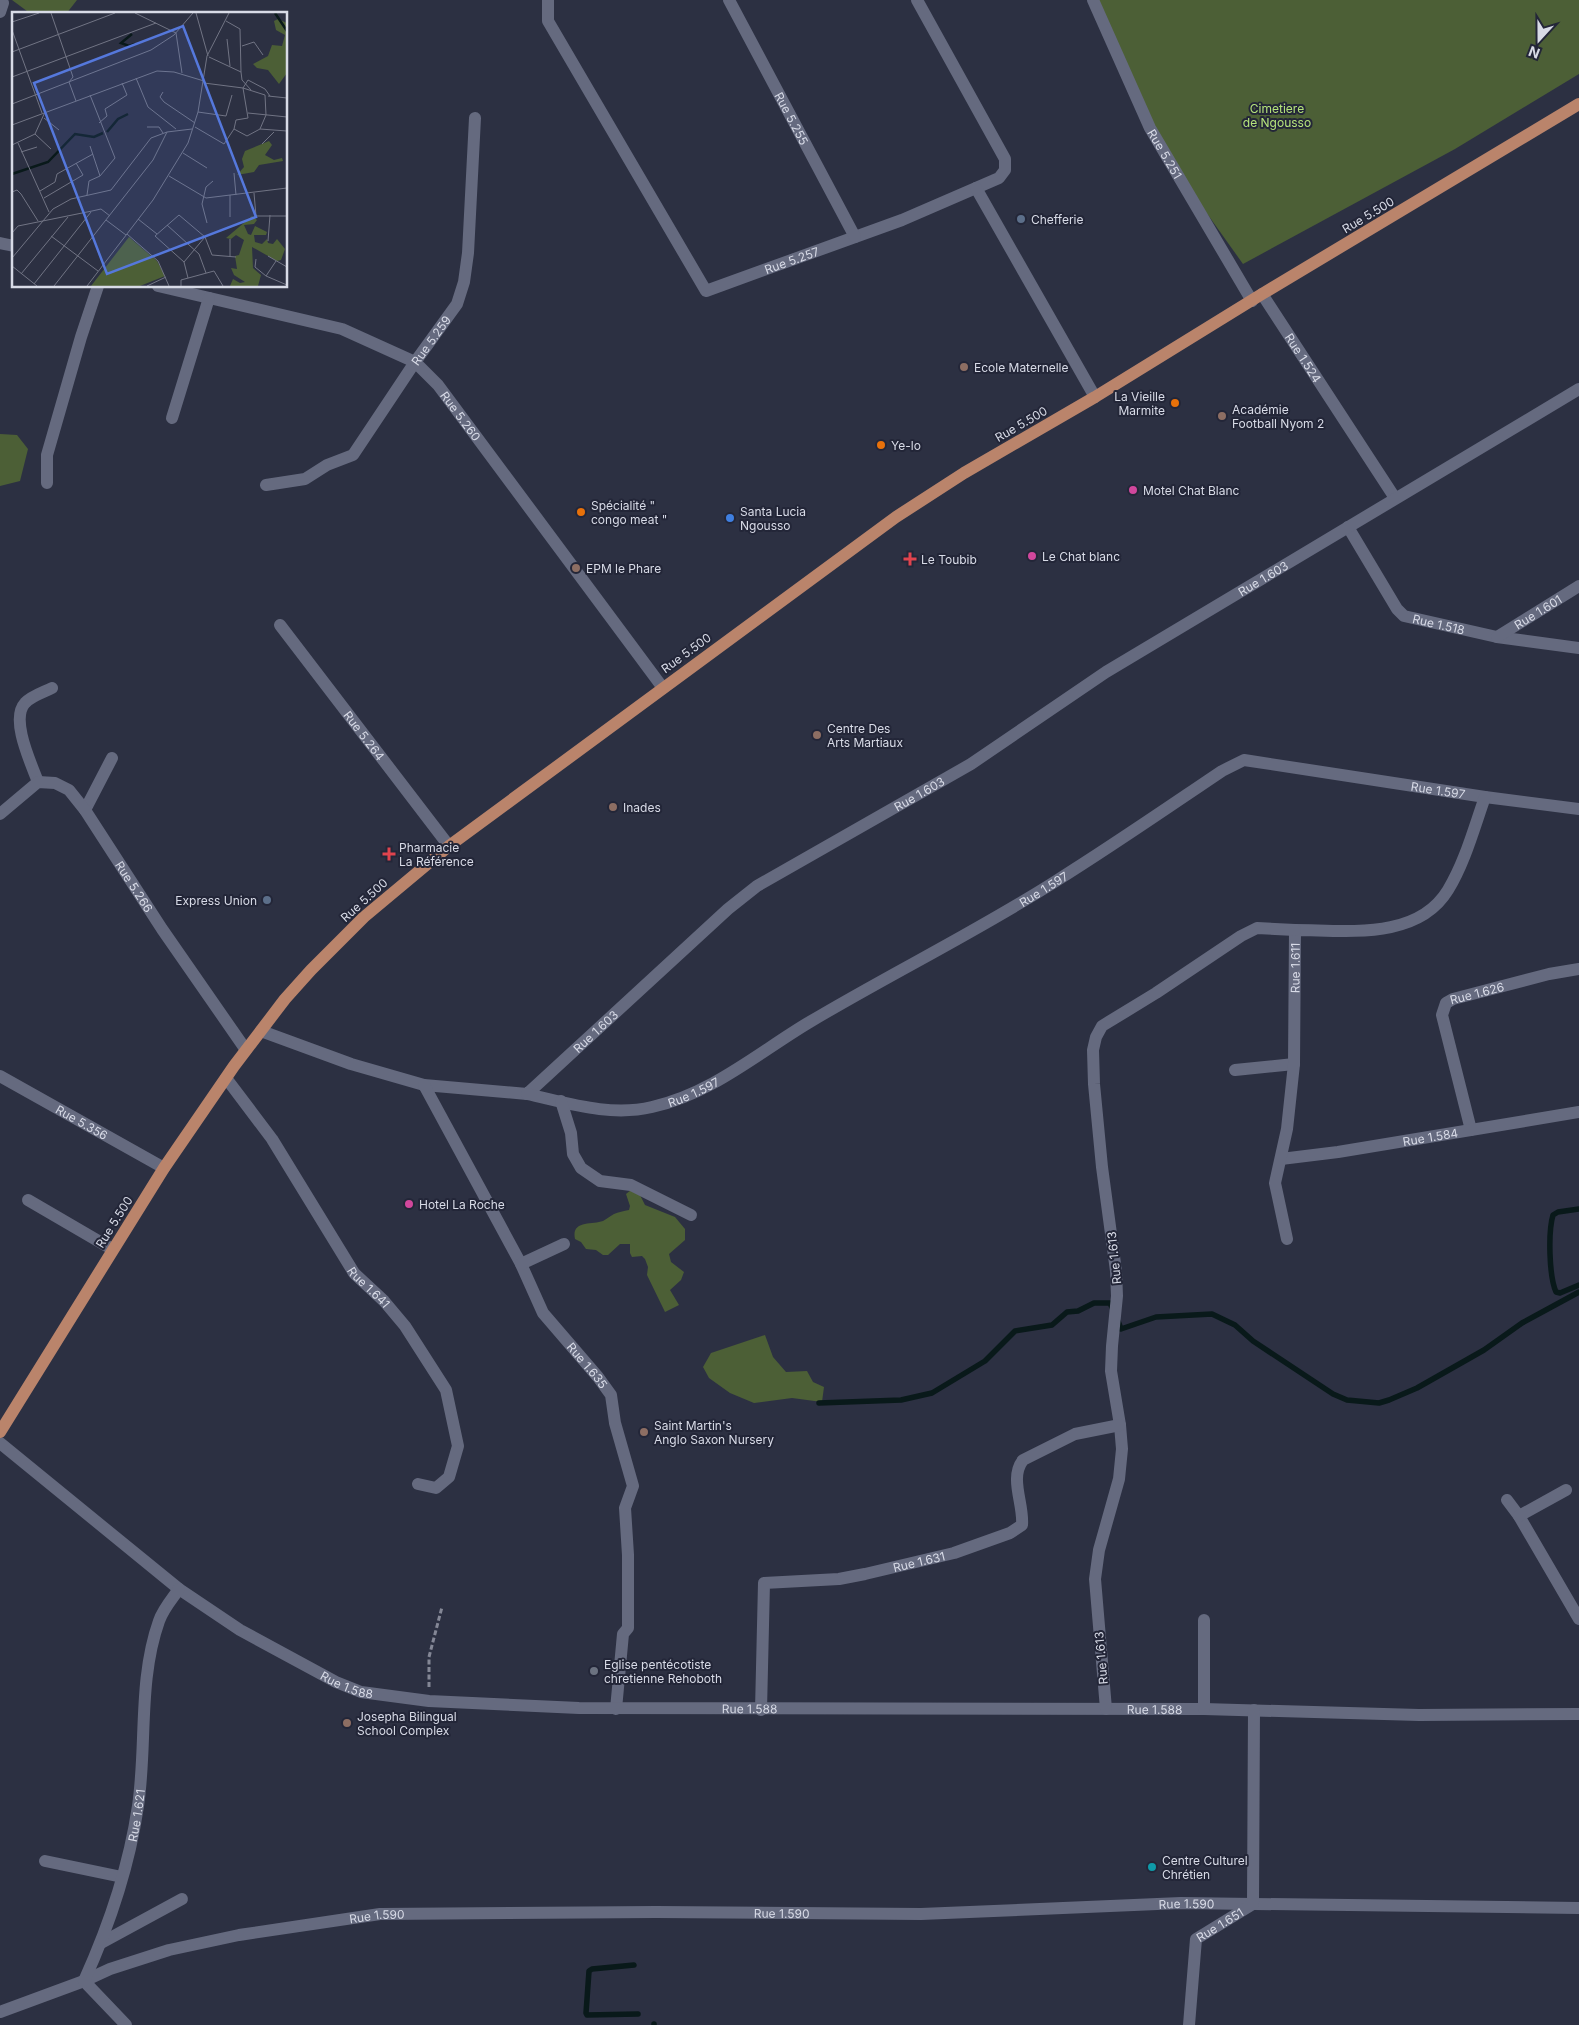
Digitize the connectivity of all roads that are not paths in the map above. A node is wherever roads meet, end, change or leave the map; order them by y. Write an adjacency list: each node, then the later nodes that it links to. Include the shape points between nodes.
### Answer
1 (548, 0): 10 (street, Rue 5.257, via 548,21 706,291)
2 (729, 0): 10 (street, Rue 5.255)
3 (917, 0): 9 (street, Rue 5.257, via 1005,159 1005,170 999,178)
4 (1093, 0): 14 (street, Rue 5.251, via 1150,128)
5 (0, 2): 6 (street)
6 (0, 12)
7 (1579, 104): 14 (main road, Rue 5.500)
8 (475, 118): 15 (street, Rue 5.259, via 464,282 457,304)
9 (976, 188): 10 (street, Rue 5.257); 17 (street)
10 (855, 237)
11 (97, 288): 19 (street, via 47,455)
12 (166, 288): 13 (street, Rue 5.260)
13 (209, 298): 15 (street, Rue 5.260, via 342,329); 18 (street)
14 (1257, 298): 17 (main road, Rue 5.500); 21 (street, Rue 1.524)
15 (415, 362): 20 (street, Rue 5.259, via 353,455 326,465 305,479); 28 (street, Rue 5.260, via 438,385)
16 (1579, 389): 21 (street, Rue 1.603)
17 (1095, 397): 28 (main road, Rue 5.500, via 964,473 896,518)
18 (172, 418)
19 (47, 483)
20 (266, 485)
21 (1395, 498): 22 (street, Rue 1.603)
22 (1348, 527): 25 (street, Rue 1.518, via 1404,616); 45 (street, Rue 1.603, via 1106,672 971,764 757,886)
23 (1579, 586): 25 (street, Rue 1.601)
24 (280, 625): 35 (street, Rue 5.264)
25 (1496, 637): 26 (street, Rue 1.518)
26 (1579, 648)
27 (52, 688): 30 (street, via 25,702 19,713 19,726)
28 (663, 688): 35 (main road, Rue 5.500)
29 (112, 758): 33 (street)
30 (38, 782): 33 (street, Rue 5.266, via 55,783 69,790); 34 (street)
31 (1485, 797): 32 (street, Rue 1.597); 36 (street, Rue 1.611, via 1447,892 1419,917 1398,926 1371,930); 46 (street, Rue 1.597, via 1244,760 1222,770 1056,881 691,1094 652,1107 617,1112)
32 (1579, 809)
33 (85, 810): 39 (street, Rue 5.266)
34 (0, 814)
35 (449, 846): 38 (main road, Rue 5.500, via 364,917 304,977)
36 (1295, 930): 40 (street, Rue 1.611); 58 (street, Rue 1.613, via 1257,928 1241,936 1102,1026 1096,1037 1094,1084 1116,1271 1111,1371)
37 (1579, 969): 48 (street, Rue 1.626, via 1549,974 1446,1003 1442,1015)
38 (260, 1030): 39 (main road, Rue 5.500); 44 (street, via 351,1064)
39 (246, 1050): 43 (main road, Rue 5.500)
40 (1294, 1064): 41 (street); 49 (street, Rue 1.611)
41 (1235, 1070)
42 (0, 1076): 50 (street, Rue 5.356)
43 (226, 1078): 50 (main road, Rue 5.500); 61 (street, Rue 1.641, via 272,1139 354,1273 405,1326 446,1390 458,1446 449,1477 436,1488)
44 (424, 1085): 45 (street); 56 (street, Rue 1.635)
45 (527, 1094): 46 (street, Rue 1.597)
46 (561, 1101): 52 (street, via 571,1133 573,1154 581,1168 600,1181 631,1185)
47 (1579, 1112): 48 (street, Rue 1.584)
48 (1471, 1130): 49 (street, Rue 1.584)
49 (1281, 1159): 53 (street, Rue 1.611, via 1274,1183)
50 (164, 1168): 55 (main road, Rue 5.500)
51 (28, 1200): 55 (street)
52 (691, 1215)
53 (1287, 1239)
54 (564, 1244): 56 (street)
55 (112, 1249): 57 (main road, Rue 5.500)
56 (521, 1264): 68 (street, Rue 1.635, via 543,1313 611,1395 632,1486 625,1508 628,1628 623,1634)
57 (4, 1415): 59 (main road, Rue 5.500)
58 (1120, 1425): 70 (street, Rue 1.631, via 1075,1434 1023,1460 1017,1467 1016,1477 1022,1525 1010,1533 954,1553 865,1574 838,1579 764,1583); 71 (street, Rue 1.613, via 1119,1479 1099,1550 1095,1579)
59 (0, 1432)
60 (0, 1443): 65 (street, Rue 1.588)
61 (418, 1484)
62 (1566, 1490): 64 (street)
63 (1507, 1500): 64 (street)
64 (1519, 1516): 66 (street)
65 (179, 1589): 68 (street, Rue 1.588, via 240,1630 336,1682 361,1692 429,1701); 75 (street, Rue 1.621, via 162,1613 153,1642 146,1681 138,1806)
66 (1579, 1619)
67 (1204, 1620): 69 (street)
68 (616, 1708): 70 (street, Rue 1.588)
69 (1204, 1709): 71 (street, Rue 1.588); 72 (street, Rue 1.588)
70 (761, 1710): 71 (street, Rue 1.588)
71 (1106, 1710)
72 (1254, 1710): 73 (street, Rue 1.588, via 1419,1715); 77 (street, Rue 1.651)
73 (1578, 1713)
74 (45, 1861): 75 (street)
75 (122, 1877): 79 (street, Rue 1.621)
76 (182, 1899): 79 (street)
77 (1254, 1904): 78 (street, Rue 1.590); 80 (street, Rue 1.590, via 1181,1903 921,1914 380,1914 169,1950); 83 (street, Rue 1.651, via 1196,1939)
78 (1579, 1908)
79 (101, 1943): 80 (street, Rue 1.621)
80 (84, 1981): 81 (street, Rue 1.590); 82 (street)
81 (0, 2012)
82 (126, 2025)
83 (1189, 2025)

